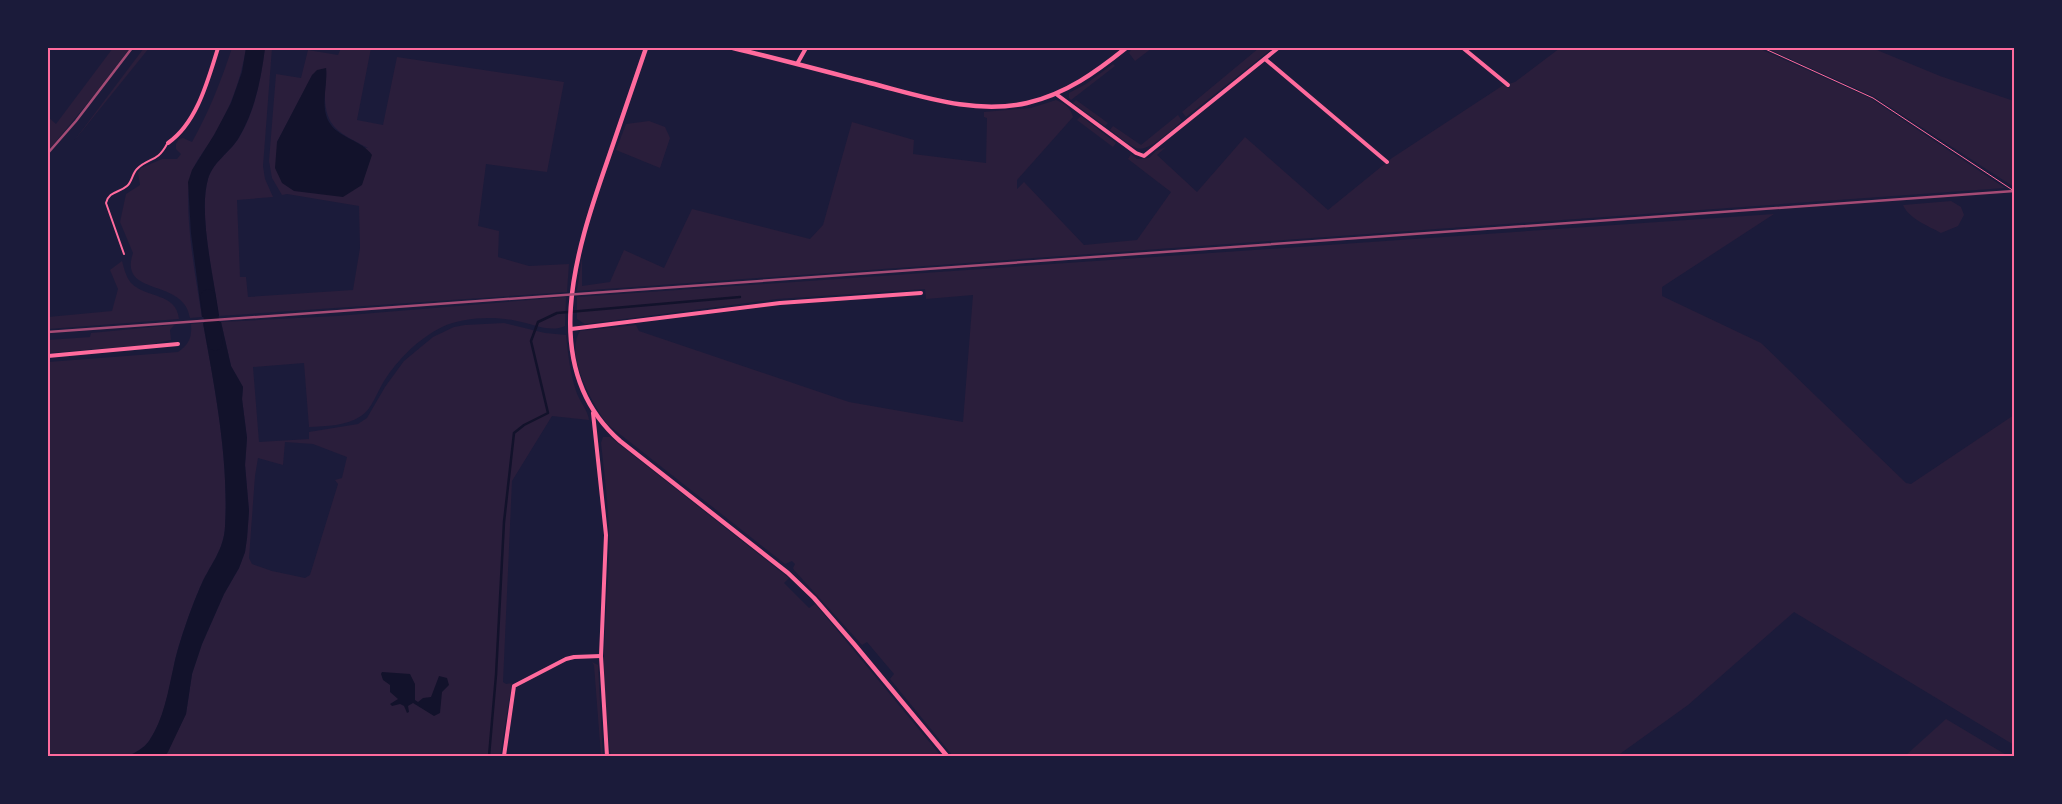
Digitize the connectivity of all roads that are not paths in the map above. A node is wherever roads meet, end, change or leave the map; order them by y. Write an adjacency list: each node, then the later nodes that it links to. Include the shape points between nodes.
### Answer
1 (218, 48): 12 (street, via 191,118)
2 (646, 48): 16 (street, via 582,238 573,289)
3 (733, 48): 9 (street)
4 (806, 48): 9 (street)
5 (1126, 48): 11 (street, via 1088,77)
6 (1278, 48): 8 (street)
7 (1464, 48): 10 (street)
8 (1265, 59): 11 (street, via 1144,156 1136,154); 13 (street)
9 (797, 64): 11 (street, via 955,104 1006,106)
10 (1508, 84)
11 (1056, 94)
12 (168, 143): 14 (lane, via 162,154 136,170 130,184 107,199)
13 (1386, 162)
14 (124, 254)
15 (921, 293): 16 (street, via 780,303)
16 (571, 329): 19 (street, via 577,376)
17 (178, 344): 18 (street)
18 (48, 356)
19 (593, 413): 20 (street, via 606,535); 23 (street, via 620,441 807,591)
20 (601, 656): 21 (street, via 566,659 514,686); 22 (street)
21 (504, 756)
22 (607, 756)
23 (947, 756)

